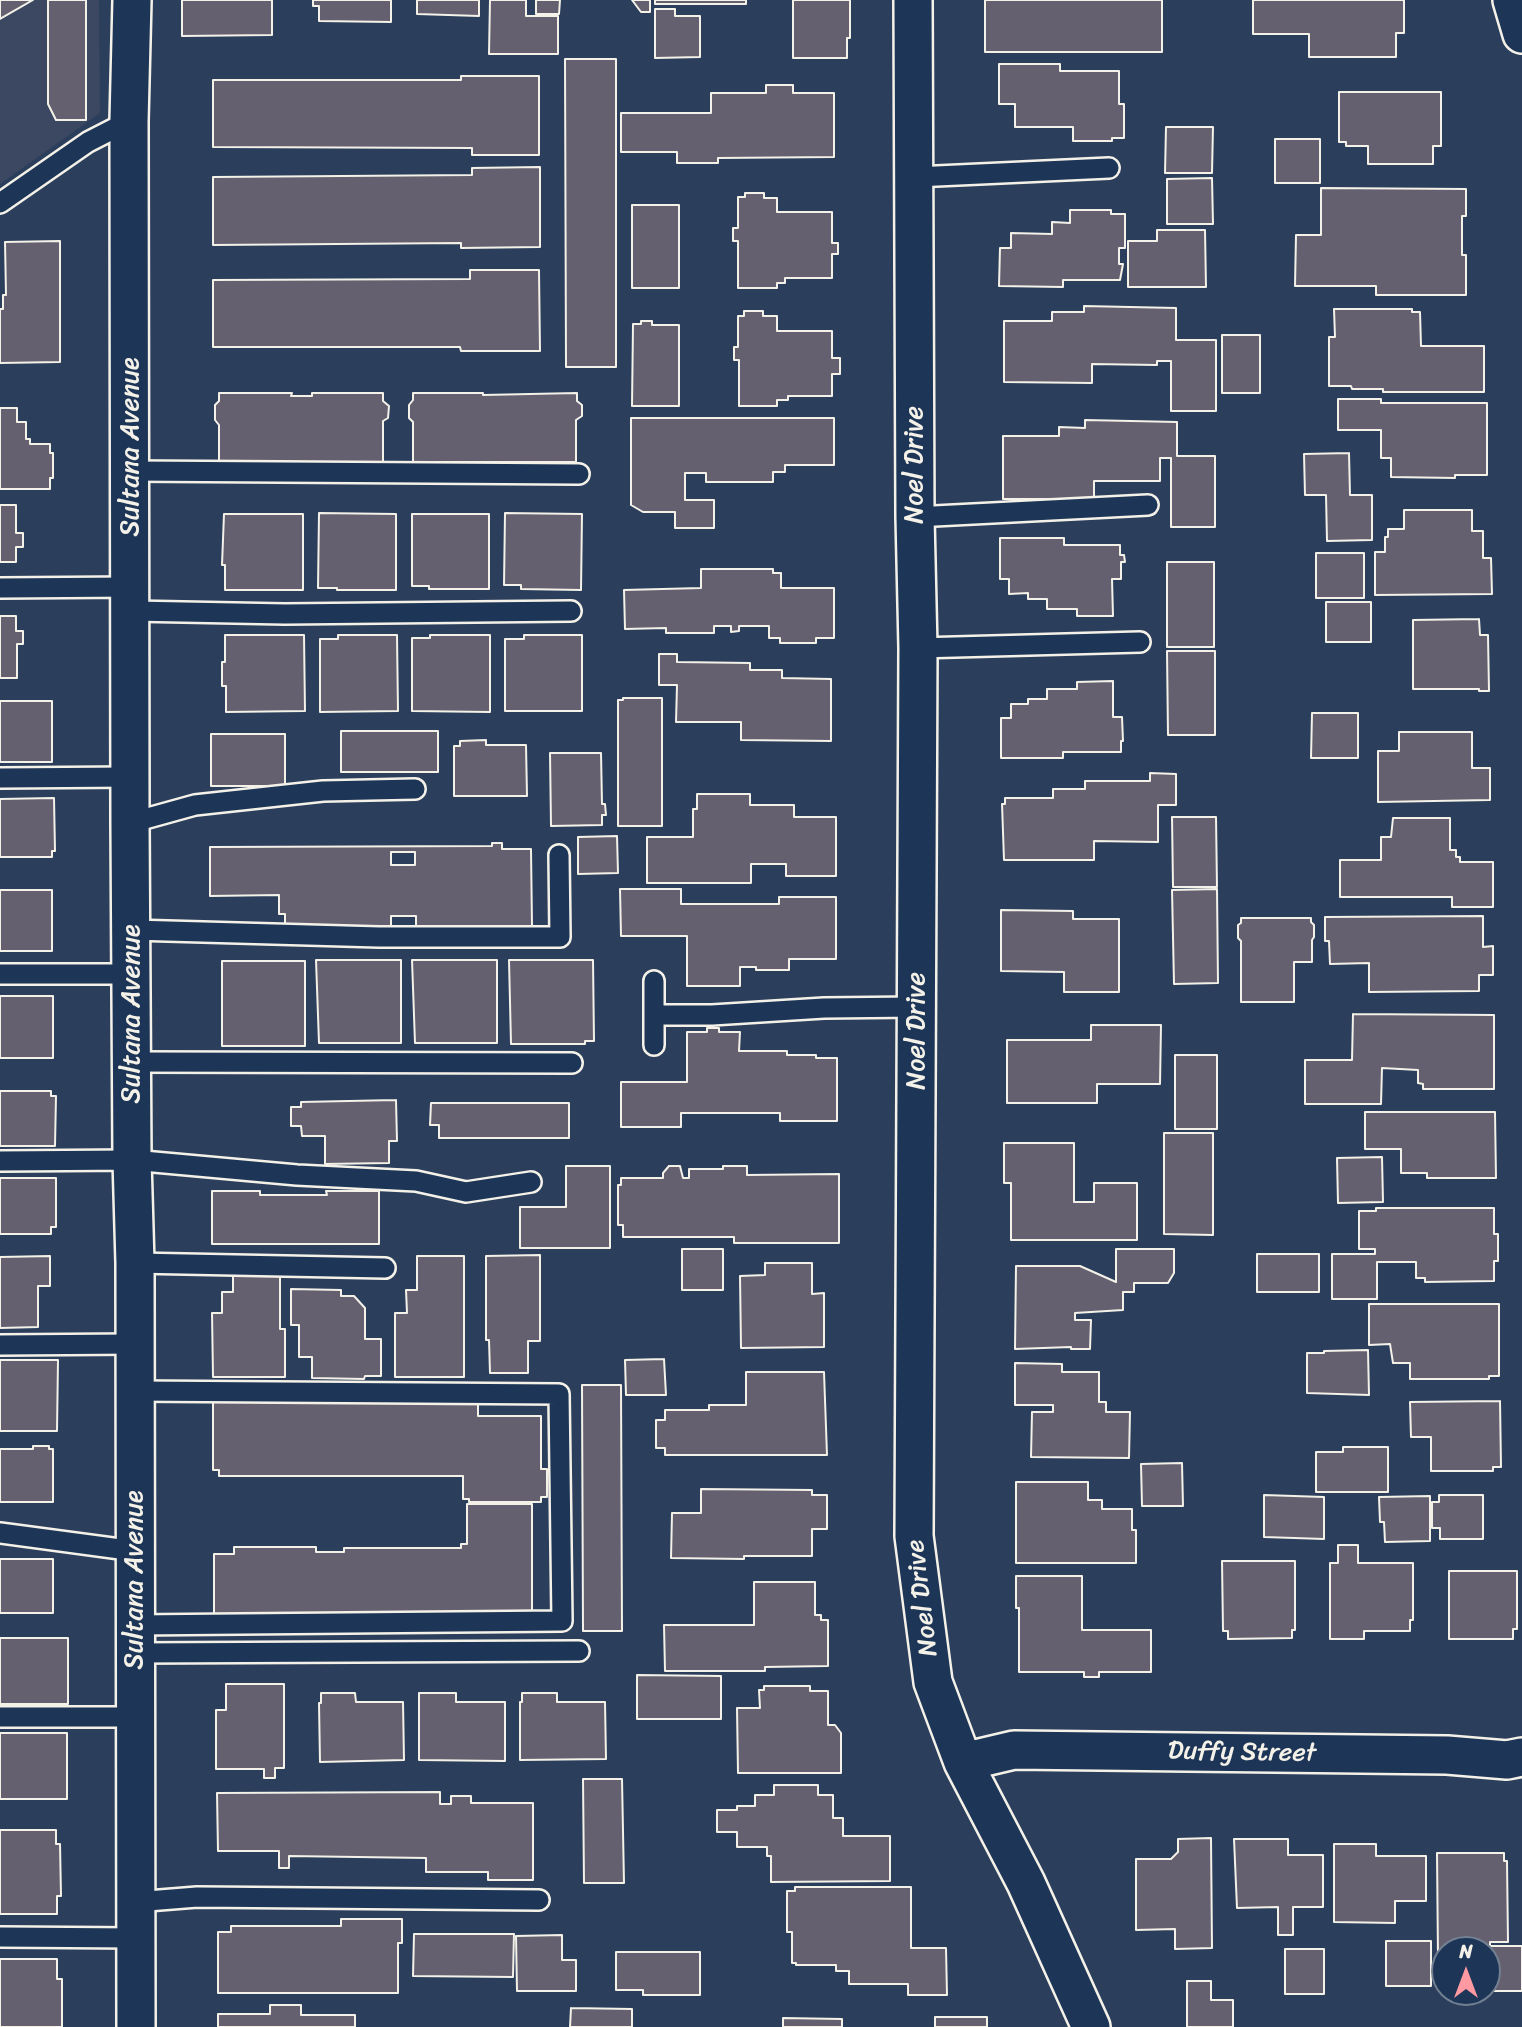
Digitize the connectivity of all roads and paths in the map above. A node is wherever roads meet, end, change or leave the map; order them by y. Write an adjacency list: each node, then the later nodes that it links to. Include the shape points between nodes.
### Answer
1 (132, 0): 5 (street, Sultana Avenue)
2 (914, 0): 7 (street, Noel Drive)
3 (1512, 0): 4 (street)
4 (1522, 34)
5 (129, 121): 8 (lane, via 88,142); 9 (street, Sultana Avenue)
6 (1109, 168): 7 (lane)
7 (915, 177): 12 (street, Noel Drive)
8 (0, 203)
9 (131, 471): 10 (lane); 14 (street, Sultana Avenue)
10 (579, 474)
11 (1148, 505): 12 (lane)
12 (915, 517): 17 (street, Noel Drive)
13 (0, 588): 14 (lane)
14 (132, 599): 15 (lane, via 285,614); 18 (street, Sultana Avenue)
15 (571, 611)
16 (1140, 642): 17 (lane)
17 (918, 648): 27 (street, Noel Drive)
18 (131, 777): 19 (lane); 21 (street, Sultana Avenue)
19 (0, 778)
20 (415, 789): 21 (lane, via 323,791 195,805)
21 (131, 823): 23 (street, Sultana Avenue)
22 (559, 855): 23 (lane, via 560,937)
23 (132, 930): 25 (street, Sultana Avenue)
24 (0, 974): 25 (lane)
25 (132, 974): 30 (street, Sultana Avenue)
26 (654, 981): 28 (lane)
27 (917, 1007): 28 (lane); 47 (street, Noel Drive, via 914,1536 933,1682)
28 (654, 1015): 29 (lane)
29 (654, 1045)
30 (133, 1062): 31 (lane); 32 (street, Sultana Avenue)
31 (572, 1063)
32 (132, 1160): 33 (lane); 34 (lane, via 416,1181 466,1192); 35 (street, Sultana Avenue)
33 (0, 1161)
34 (531, 1182)
35 (135, 1264): 36 (lane); 37 (street, Sultana Avenue)
36 (385, 1268)
37 (135, 1343): 38 (lane); 39 (street, Sultana Avenue)
38 (0, 1345)
39 (134, 1391): 41 (street, Sultana Avenue); 42 (lane, via 559,1394 562,1621)
40 (0, 1533): 41 (lane)
41 (135, 1551): 42 (street, Sultana Avenue)
42 (135, 1639): 43 (lane); 45 (street, Sultana Avenue)
43 (579, 1650)
44 (0, 1717): 45 (lane)
45 (135, 1717): 49 (street, Sultana Avenue)
46 (1522, 1757): 47 (street, Duffy Street, via 1014,1750)
47 (963, 1762): 53 (street, Noel Drive, via 1026,1883)
48 (539, 1900): 49 (lane, via 197,1897)
49 (135, 1902): 51 (street, Sultana Avenue)
50 (0, 1937): 51 (lane)
51 (136, 1938): 52 (street, Sultana Avenue)
52 (136, 2027)
53 (1091, 2027)

